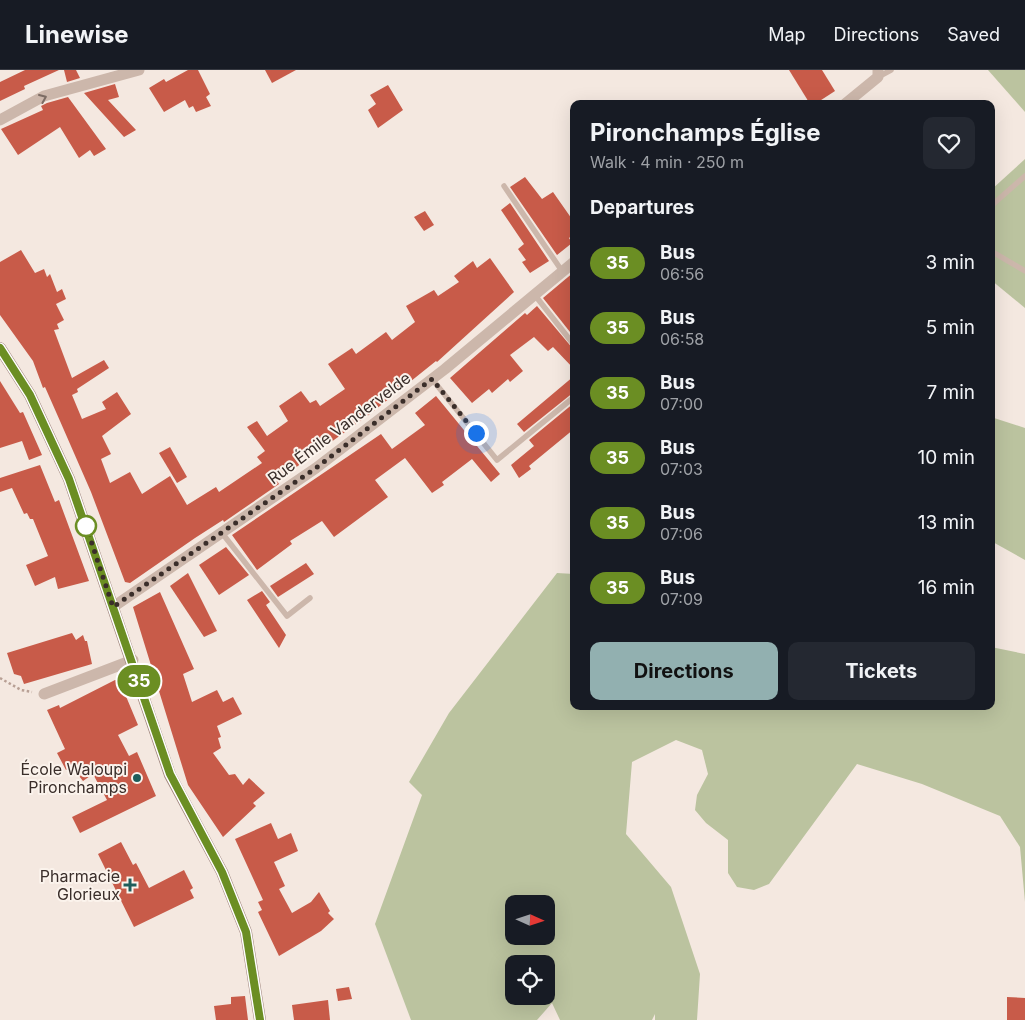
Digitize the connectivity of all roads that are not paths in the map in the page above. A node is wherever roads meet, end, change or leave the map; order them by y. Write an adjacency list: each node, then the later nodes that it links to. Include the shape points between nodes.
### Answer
1 (139, 70): 5 (street, one-way to 1, via 44,96)
2 (891, 70): 3 (lane)
3 (878, 74): 4 (street)
4 (849, 100)
5 (0, 120)
6 (1025, 176): 8 (lane)
7 (504, 186): 11 (lane)
8 (995, 202)
9 (995, 253): 12 (lane)
10 (570, 265): 11 (street, Rue Émile Vandervelde)
11 (562, 271): 13 (street, Rue Émile Vandervelde)
12 (1025, 271)
13 (534, 294): 14 (lane); 16 (street, Rue Émile Vandervelde)
14 (570, 340)
15 (0, 348): 20 (main road, via 30,395 69,479)
16 (432, 379): 17 (lane, via 497,460); 18 (street, Rue Émile Vandervelde, via 316,468)
17 (570, 400)
18 (222, 533): 19 (lane, via 287,616); 20 (street, Rue Émile Vandervelde)
19 (310, 598)
20 (113, 607): 21 (main road)
21 (132, 660): 22 (street); 23 (main road, via 170,774 222,872 246,932)
22 (44, 694)
23 (260, 1020)

